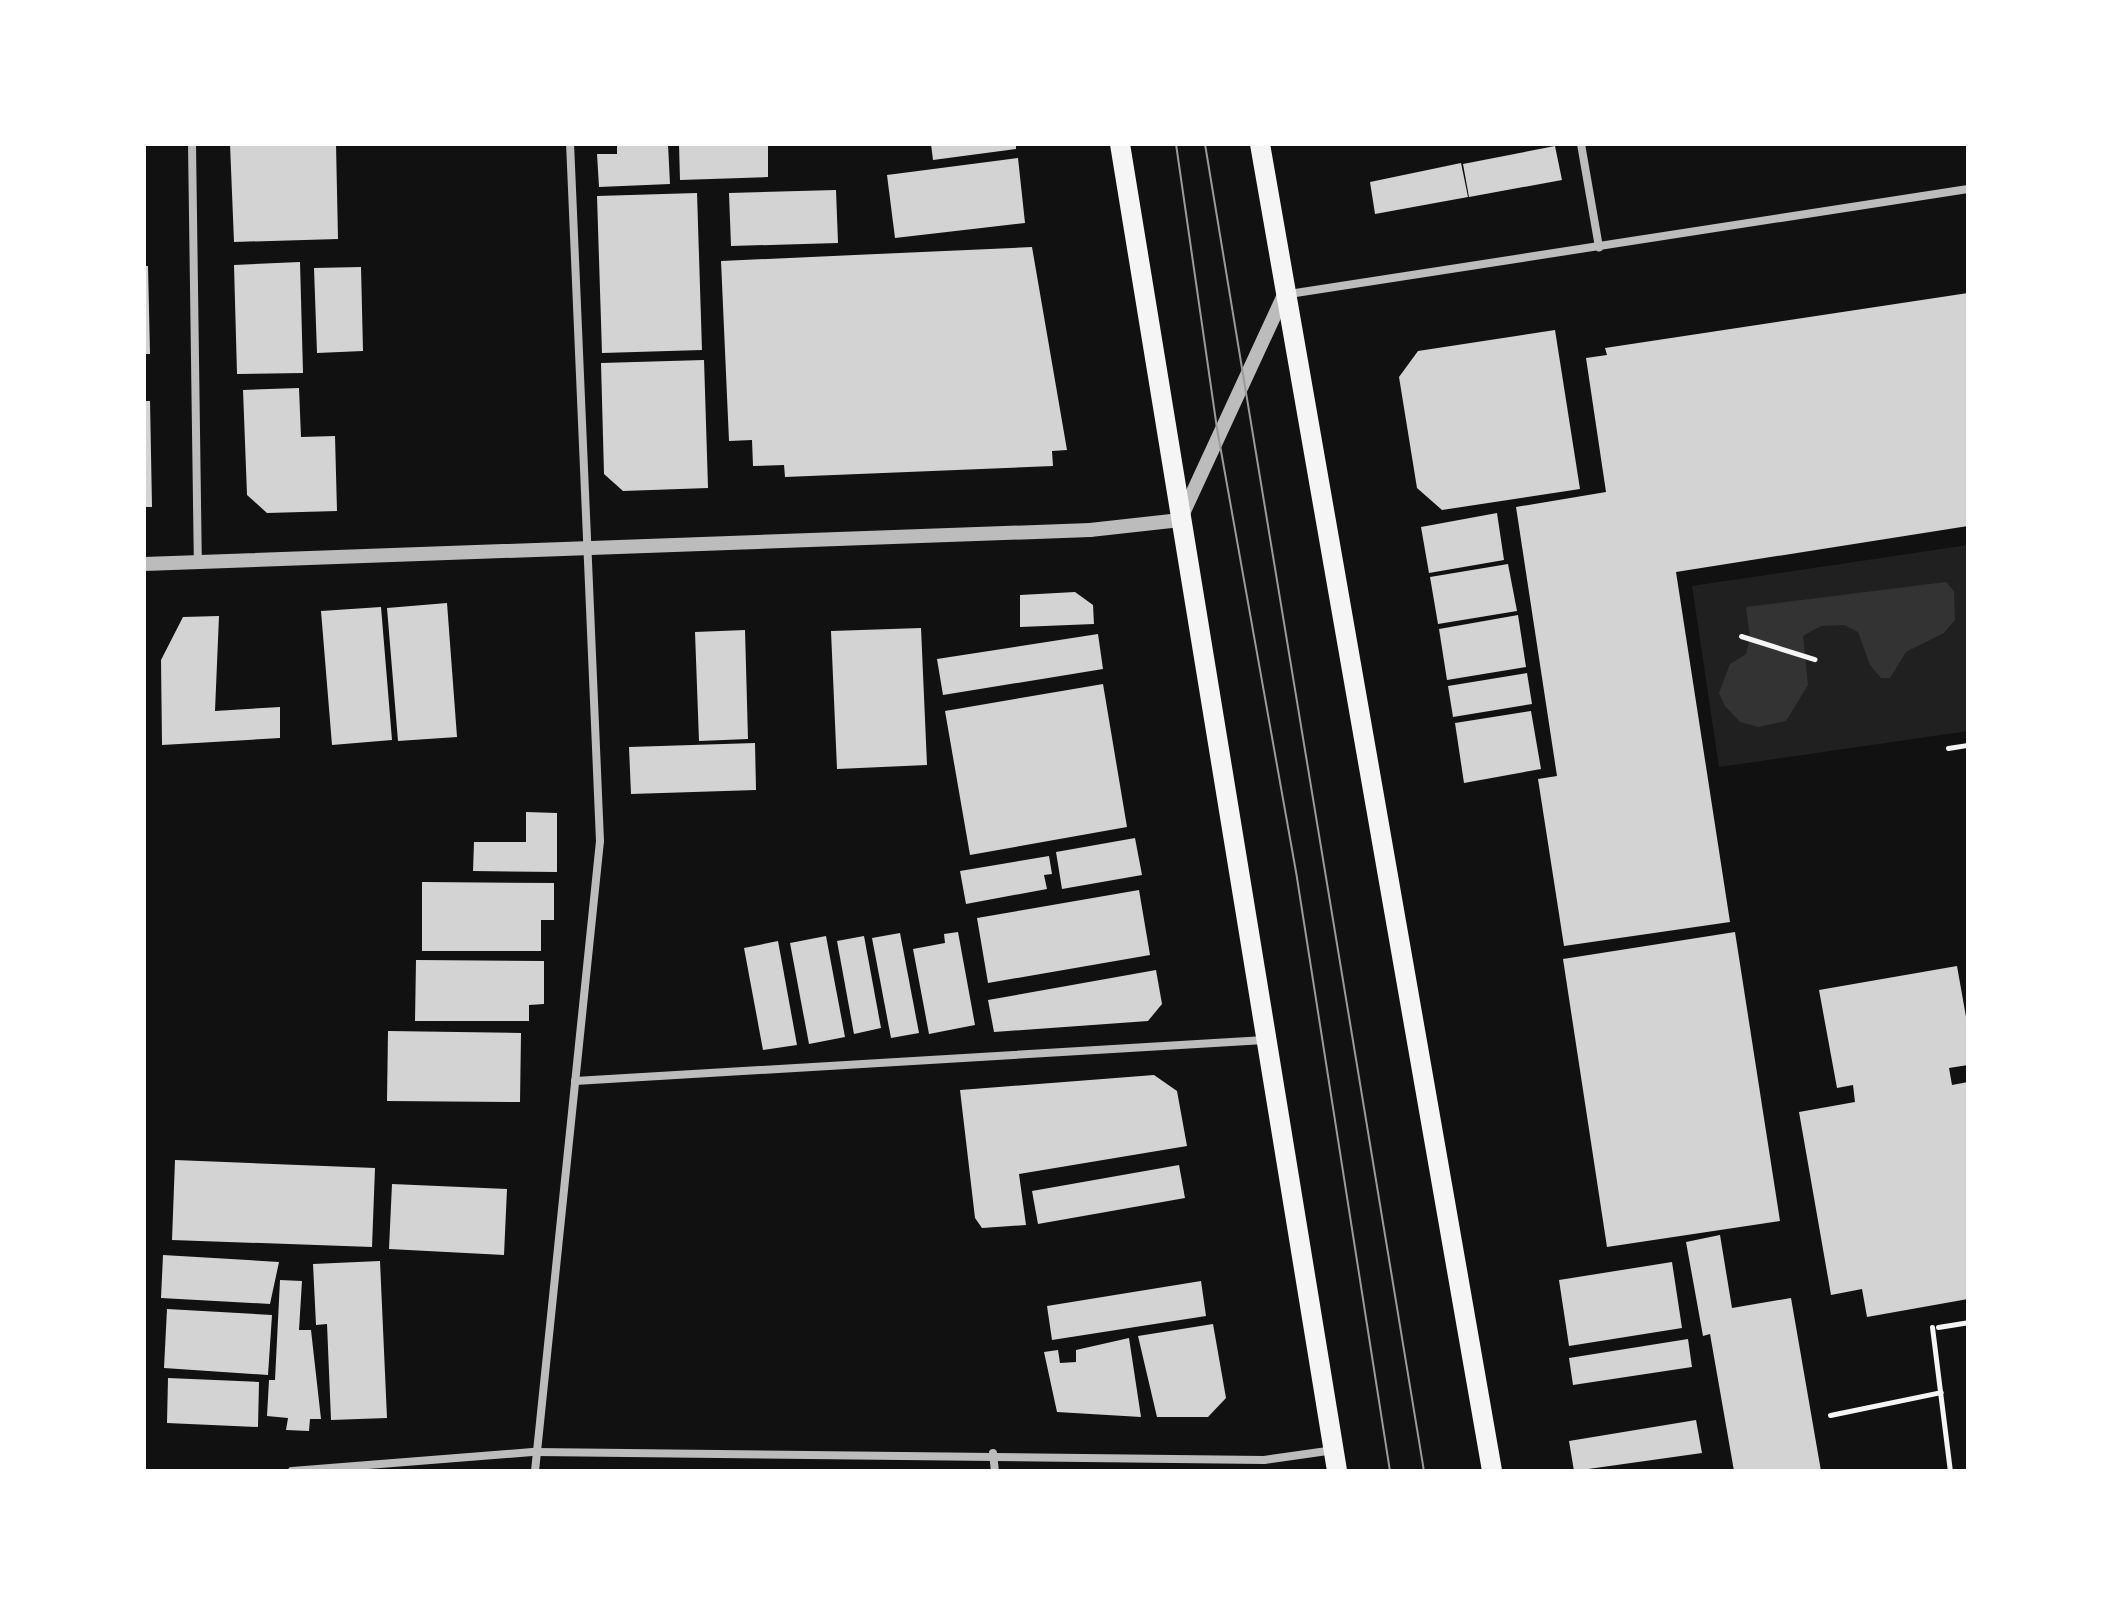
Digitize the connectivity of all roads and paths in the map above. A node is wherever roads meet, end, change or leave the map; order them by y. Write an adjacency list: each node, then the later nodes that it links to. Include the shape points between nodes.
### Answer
1 (192, 144): 11 (street)
2 (570, 144): 10 (street)
3 (1120, 144): 9 (main road)
4 (1260, 144): 8 (main road)
5 (1581, 144): 7 (street)
6 (1968, 189): 7 (street)
7 (1599, 247): 8 (street)
8 (1284, 295): 9 (street); 29 (main road)
9 (1180, 520): 10 (street, via 1090,530); 17 (main road)
10 (590, 551): 11 (street); 18 (street, via 600,841)
11 (198, 561): 12 (street)
12 (144, 564)
13 (1741, 636): 14 (path)
14 (1814, 659)
15 (1968, 745): 16 (path)
16 (1948, 748)
17 (1268, 1040): 18 (street); 22 (main road)
18 (575, 1081): 23 (street)
19 (1968, 1322): 20 (path, via 1935,1327)
20 (1941, 1392): 21 (path); 30 (path)
21 (1830, 1415)
22 (1334, 1450): 24 (street, via 1264,1460); 28 (main road)
23 (535, 1452): 24 (street); 25 (street); 26 (street)
24 (993, 1453): 27 (street)
25 (292, 1471)
26 (535, 1471)
27 (995, 1471)
28 (1337, 1471)
29 (1492, 1471)
30 (1950, 1471)

